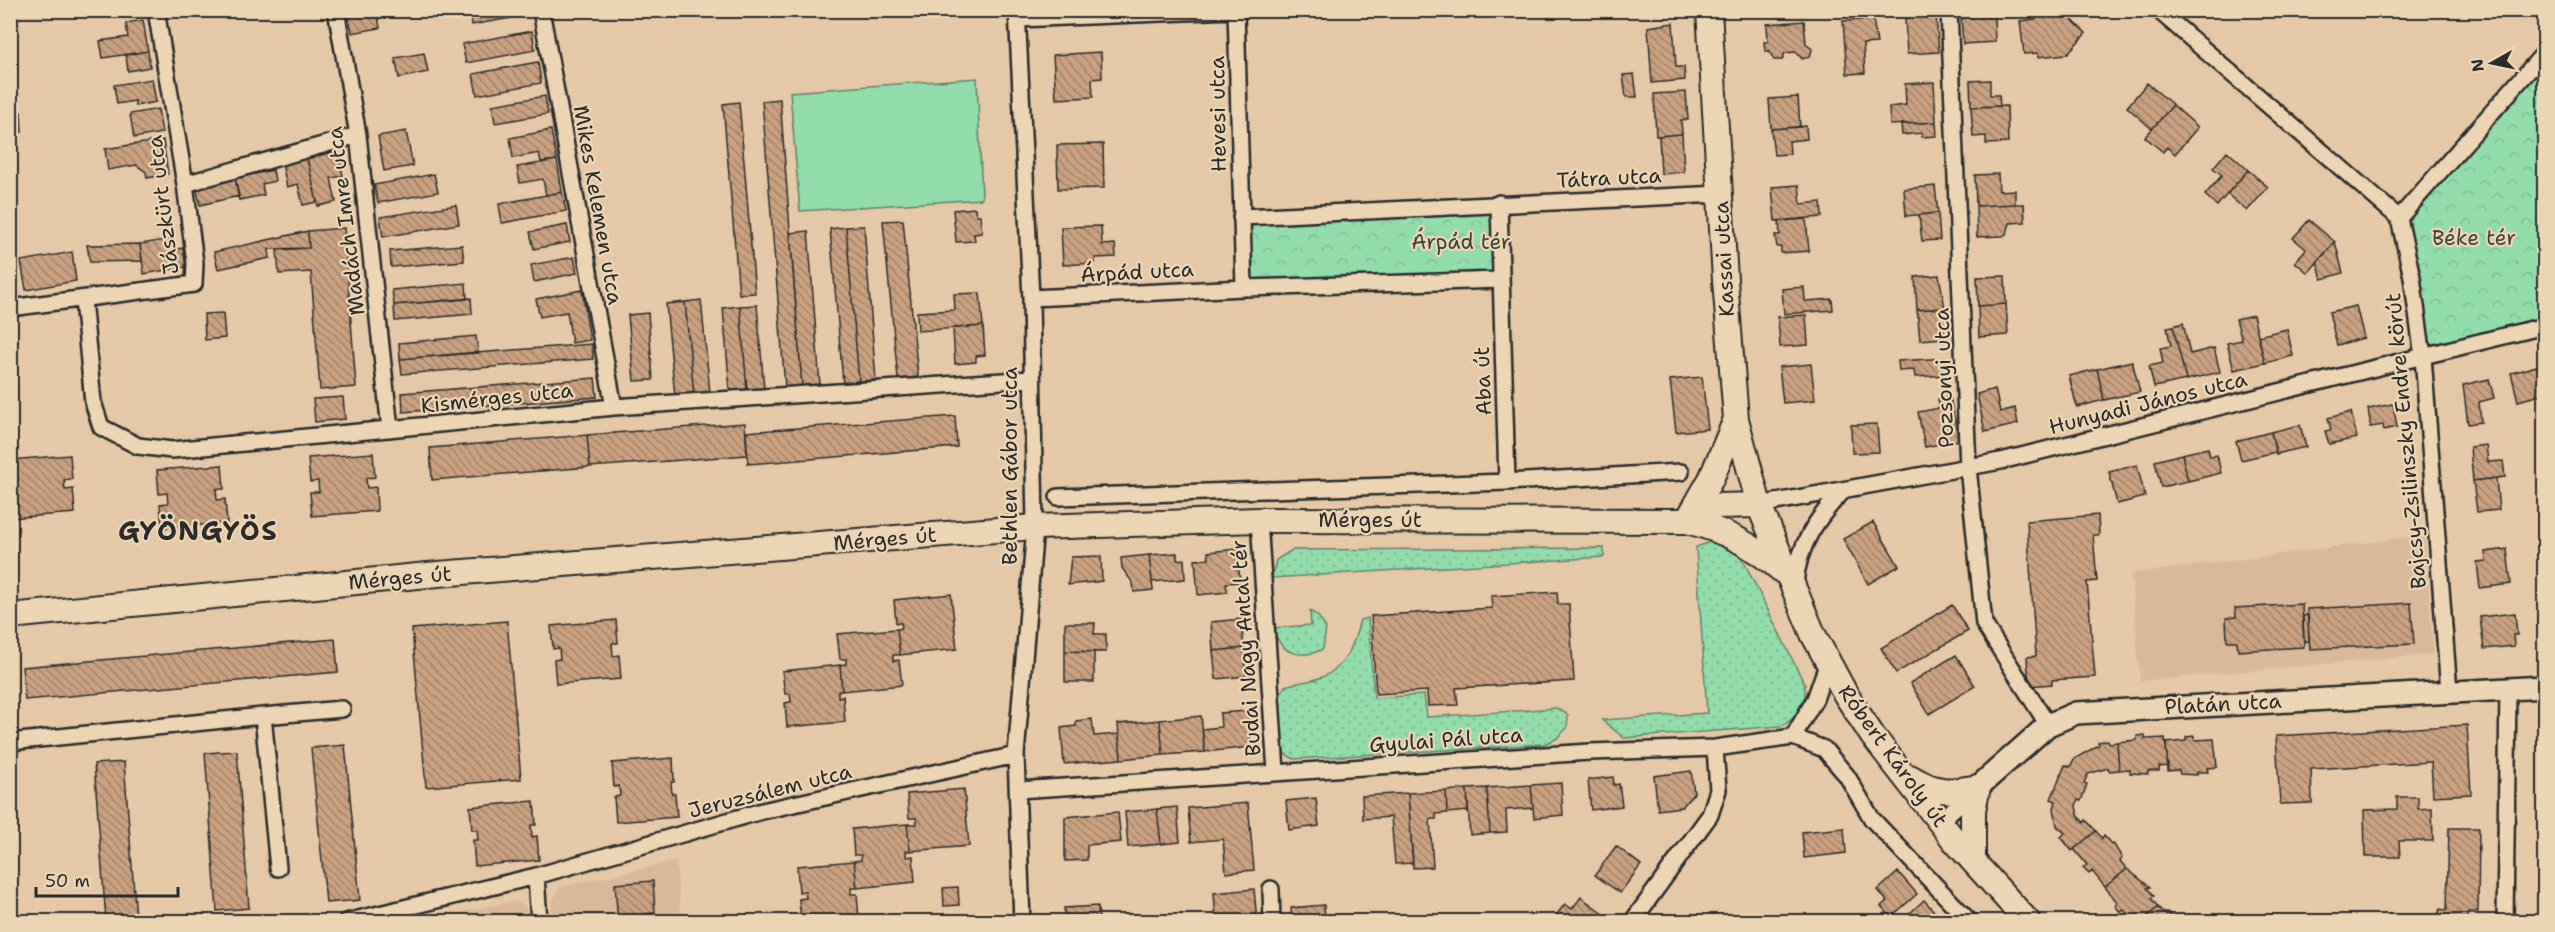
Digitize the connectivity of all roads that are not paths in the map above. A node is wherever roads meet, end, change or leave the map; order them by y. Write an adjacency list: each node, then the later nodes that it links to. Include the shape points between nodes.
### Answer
1 (156, 10): 11 (street, Jászkürt utca)
2 (336, 10): 10 (street, Madách Imre utca)
3 (542, 10): 24 (street, Mikes Kelemen utca)
4 (1235, 10): 8 (street); 14 (street, Hevesi utca)
5 (1709, 10): 12 (main road, Kassai utca)
6 (1949, 10): 27 (street, Pozsonyi utca)
7 (2158, 10): 15 (street)
8 (1018, 15): 18 (street, Bethlen Gábor utca)
9 (2544, 53): 15 (street)
10 (358, 135): 11 (street); 26 (street, Madách Imre utca)
11 (185, 184): 19 (street, Jászkürt utca, via 194,284)
12 (1720, 194): 13 (street, Tátra utca); 25 (main road, Kassai utca)
13 (1499, 203): 14 (street); 16 (street)
14 (1241, 217): 17 (street)
15 (2398, 218): 22 (street, Bajcsy-Zsilinszky Endre körút, via 2412,277)
16 (1501, 280): 17 (street); 29 (street, Aba út)
17 (1244, 288): 18 (street, Árpád utca)
18 (1031, 298): 23 (street, Bethlen Gábor utca)
19 (83, 300): 20 (street); 26 (street, Kismérges utca, via 93,402 101,427 138,446 172,450)
20 (10, 308)
21 (2544, 326): 22 (street, Hunyadi János utca)
22 (2423, 357): 27 (street, Hunyadi János utca); 41 (street, Bajcsy-Zsilinszky Endre körút)
23 (1031, 379): 24 (street, Kismérges utca); 35 (street, Bethlen Gábor utca)
24 (614, 407): 26 (street, Kismérges utca)
25 (1737, 420): 32 (main road, Kassai utca); 34 (main road)
26 (390, 429)
27 (1968, 467): 30 (street, Hunyadi János utca); 44 (street, Pozsonyi utca, via 1984,624)
28 (1681, 472): 29 (street, Mérges út)
29 (1507, 482): 31 (street, Mérges út)
30 (1843, 491): 32 (street, Hunyadi János utca); 36 (street, via 1806,537)
31 (1058, 497)
32 (1759, 505): 34 (main road, Mérges út, via 1717,507); 36 (main road, Róbert Károly út)
33 (1259, 520): 34 (main road, Mérges út); 35 (main road, Mérges út); 49 (street, Budai Nagy Antal tér)
34 (1687, 521): 36 (main road, via 1719,529 1757,550)
35 (1035, 527): 37 (main road, Mérges út, via 438,574); 48 (street, Bethlen Gábor utca)
36 (1791, 584): 38 (main road, Róbert Károly út)
37 (10, 616)
38 (1828, 662): 45 (street, via 1815,699); 50 (main road, Róbert Károly út, via 1872,735)
39 (2544, 687): 40 (street, Platán utca)
40 (2508, 689): 41 (street, Platán utca); 65 (street)
41 (2449, 691): 44 (street, Platán utca, via 2076,713)
42 (342, 709): 43 (street)
43 (263, 716): 46 (street); 55 (street)
44 (2048, 725): 51 (street, Platán utca)
45 (1793, 737): 47 (street, Gyulai Pál utca); 63 (street, via 1824,749 1847,776 1872,819)
46 (10, 742)
47 (1715, 748): 49 (street, Gyulai Pál utca); 62 (street, via 1718,790 1710,815)
48 (1016, 755): 52 (street, Bethlen Gábor utca); 56 (street, Jeruzsálem utca, via 762,811)
49 (1276, 772): 52 (street, Gyulai Pál utca)
50 (1905, 775): 51 (main road, via 1927,787 1951,793); 53 (main road, Róbert Károly út)
51 (1978, 787): 53 (street, Platán utca); 54 (main road, via 1973,810)
52 (1018, 790): 60 (street, Bethlen Gábor utca)
53 (1940, 821): 54 (main road, Róbert Károly út)
54 (1973, 860): 64 (main road, Róbert Károly út)
55 (278, 868)
56 (536, 876): 58 (street, Jeruzsálem utca); 59 (street)
57 (1271, 889): 61 (street)
58 (346, 921)
59 (539, 921)
60 (1022, 921)
61 (1272, 921)
62 (1632, 921)
63 (1970, 921)
64 (2028, 921)
65 (2505, 921)

